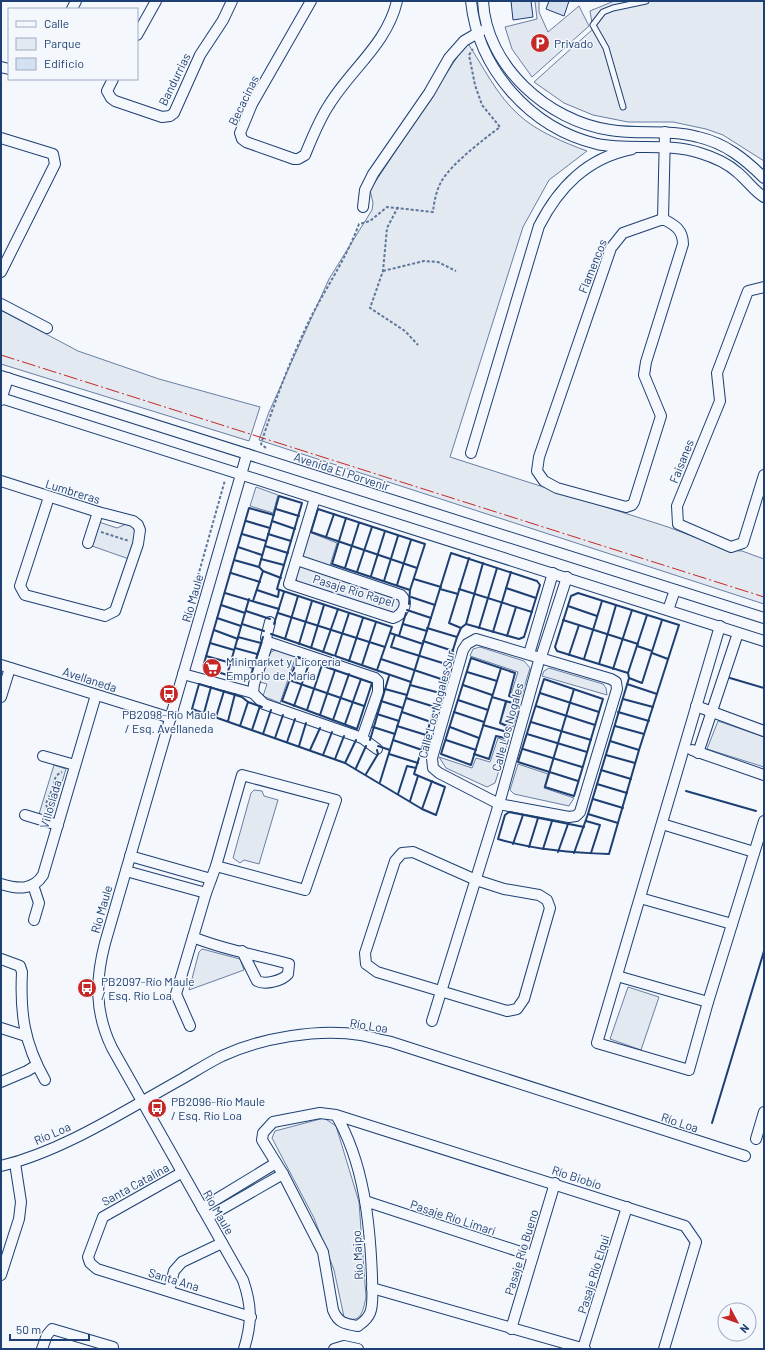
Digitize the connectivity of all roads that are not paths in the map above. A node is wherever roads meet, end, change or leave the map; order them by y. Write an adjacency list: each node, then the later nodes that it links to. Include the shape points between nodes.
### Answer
1 (156, 1): 9 (street)
2 (232, 1): 11 (street, Bandurrias, via 200,55 174,113 170,116 162,117 115,101 107,91)
3 (311, 1): 4 (street, Becacinas, via 252,104 240,133 246,142 294,159 305,155 329,104 379,42 395,12)
4 (397, 1)
5 (471, 1): 10 (street)
6 (483, 1): 8 (street)
7 (646, 1): 12 (lane, via 603,12 593,25 606,48)
8 (488, 28): 10 (street); 13 (street, via 516,77 538,99 555,111 598,128 622,132)
9 (138, 33)
10 (479, 38): 15 (street, via 498,76 524,105 542,119 575,136); 21 (street, via 464,41 449,58 429,93 373,174 365,190)
11 (112, 80)
12 (624, 106)
13 (666, 132): 17 (street); 19 (street, via 698,136 718,144 746,161)
14 (1, 138): 23 (street, via 53,154 55,164)
15 (602, 144): 16 (street); 18 (street, via 606,151)
16 (641, 147): 17 (street); 18 (street)
17 (666, 147): 20 (street, via 690,150 720,161 738,172); 22 (street)
18 (602, 160): 29 (street, via 576,176 560,191 539,226)
19 (764, 178)
20 (763, 197)
21 (363, 207)
22 (663, 219): 22 (street, Flamencos, via 623,233 611,248 539,457 537,471 544,481 557,488 626,507 634,502 661,416 644,375 683,244 683,235 678,228)
23 (1, 272)
24 (764, 287): 32 (street, Faisanes, via 748,291 717,373 720,401 677,506 678,524 731,547 743,544)
25 (1, 304): 26 (street)
26 (47, 328)
27 (4, 377): 28 (street); 30 (street, Avenida El Porvenir)
28 (1, 398): 31 (street)
29 (471, 453)
30 (247, 454): 31 (street, Río Maule); 41 (street, Avenida El Porvenir)
31 (242, 475): 35 (street); 52 (street, Río Maule)
32 (764, 475)
33 (1, 481): 34 (street, Lumbreras)
34 (49, 497): 36 (street, Lumbreras); 36 (street, Lumbreras, via 20,586 25,595 105,616 115,611 138,544 140,530 133,521)
35 (315, 498): 38 (street); 39 (street)
36 (98, 512): 37 (street)
37 (88, 543)
38 (297, 560): 38 (street, Pasaje Río Rapel, via 289,584 393,618 402,613 405,598 401,595)
39 (553, 573): 40 (street); 49 (street)
40 (567, 578): 42 (street); 50 (street, Calle Los Nogales)
41 (675, 590): 42 (street); 43 (street, Avenida El Porvenir)
42 (668, 610): 45 (street)
43 (764, 618)
44 (270, 622): 48 (street, via 266,638)
45 (720, 626): 46 (street); 56 (street)
46 (738, 632): 47 (street); 57 (street)
47 (764, 641)
48 (268, 642): 53 (street); 60 (street, via 378,681 378,692)
49 (529, 654): 50 (street); 67 (street, Calle Los Nogales Sur, via 480,639 470,640 463,650 432,758 433,768 439,773)
50 (541, 657): 67 (street, Calle Los Nogales); 67 (street, via 611,679 616,682 617,689 580,812 576,816)
51 (5, 666): 54 (street, Avellaneda); 55 (street)
52 (184, 674): 53 (street); 58 (street, Río Maule)
53 (253, 693): 60 (street, via 264,704)
54 (96, 695): 58 (street, Avellaneda); 65 (street, Villoslada)
55 (1, 697)
56 (696, 706): 57 (street); 61 (street)
57 (712, 712): 59 (street); 63 (street)
58 (170, 718): 73 (street, Río Maule)
59 (764, 730)
60 (362, 738): 62 (street)
61 (684, 748): 63 (street); 70 (street)
62 (377, 749)
63 (698, 753): 66 (street)
64 (43, 756): 65 (street)
65 (76, 765): 71 (street, Villoslada)
66 (764, 775)
67 (499, 804): 77 (street, Calle Los Nogales)
68 (25, 815): 71 (street)
69 (764, 821): 72 (street)
70 (662, 824): 72 (street); 81 (street)
71 (58, 825): 79 (street, Villoslada, via 45,870)
72 (754, 852): 83 (street)
73 (130, 856): 75 (street, Río Maule); 76 (street)
74 (216, 866): 74 (street, via 242,775 336,800 305,890); 76 (street)
75 (126, 871): 80 (street); 97 (street, Río Maule, via 101,958 97,996 100,1019 107,1038)
76 (211, 880): 80 (street)
77 (476, 880): 88 (street, Calle Los Nogales); 88 (street, via 504,889 539,895 547,900 550,908 524,999 517,1009 507,1011); 88 (street, via 413,852 402,853 395,861 365,953 366,964 377,972)
78 (1, 884): 79 (street, via 18,888)
79 (33, 885): 82 (street, via 38,903)
80 (206, 893): 84 (street)
81 (640, 898): 83 (street); 87 (street)
82 (34, 920)
83 (732, 924): 89 (street)
84 (193, 936): 85 (street); 91 (street, via 176,994)
85 (242, 951): 85 (street, via 257,981 261,983 282,979 288,974 289,964)
86 (1, 959): 93 (street, via 20,966 22,972 22,1011)
87 (617, 976): 89 (street); 89 (street, via 597,1043 689,1070)
88 (442, 992): 90 (street, Calle Los Nogales)
89 (708, 1002)
90 (432, 1022)
91 (190, 1026)
92 (1, 1028): 93 (street)
93 (26, 1036): 94 (street)
94 (37, 1065): 95 (street); 96 (street)
95 (45, 1080)
96 (1, 1082)
97 (141, 1102): 101 (street, Río Loa, via 222,1056 256,1044 288,1036 323,1033 360,1035 390,1042); 102 (street, Río Loa, via 64,1143); 105 (street, Río Maule)
98 (764, 1112): 100 (street)
99 (336, 1115): 103 (street, Río Maipo, via 320,1113 273,1122 263,1133 262,1140); 107 (street, Río Biobío); 108 (street, Río Maipo, via 346,1132)
100 (756, 1139)
101 (744, 1156)
102 (15, 1163): 104 (street, Río Loa); 115 (street, via 22,1202)
103 (276, 1163): 106 (street, Río Maipo); 110 (street)
104 (1, 1166)
105 (181, 1173): 110 (street, Río Maule); 114 (street, Santa Catalina, via 104,1217 88,1257)
106 (283, 1174): 111 (street); 116 (street, Río Maipo, via 323,1252 336,1319 341,1323 358,1326 367,1320 371,1312)
107 (555, 1183): 109 (street, Río Biobío); 113 (street, Pasaje Río Bueno)
108 (365, 1202): 113 (street, Pasaje Río Limarí); 116 (street, Río Maipo, via 370,1236)
109 (627, 1207): 125 (street, Pasaje Río Elqui); 126 (street, Río Biobío, via 686,1226 696,1242)
110 (202, 1208): 111 (street, Río Maule)
111 (208, 1217): 112 (street, Río Maule)
112 (222, 1243): 117 (street, via 182,1262 174,1272); 118 (street, Río Maule, via 243,1280 250,1299)
113 (533, 1256): 119 (street, Pasaje Río Bueno)
114 (90, 1264): 117 (street, Santa Ana, via 97,1269)
115 (1, 1275)
116 (372, 1288): 119 (street)
117 (169, 1291): 118 (street, Santa Ana)
118 (251, 1317): 122 (street, Río Maule)
119 (511, 1328): 125 (street)
120 (113, 1347): 121 (street, via 52,1329 46,1335)
121 (42, 1349)
122 (244, 1349)
123 (334, 1349): 124 (street, via 344,1346)
124 (358, 1349)
125 (584, 1349)
126 (664, 1349)

